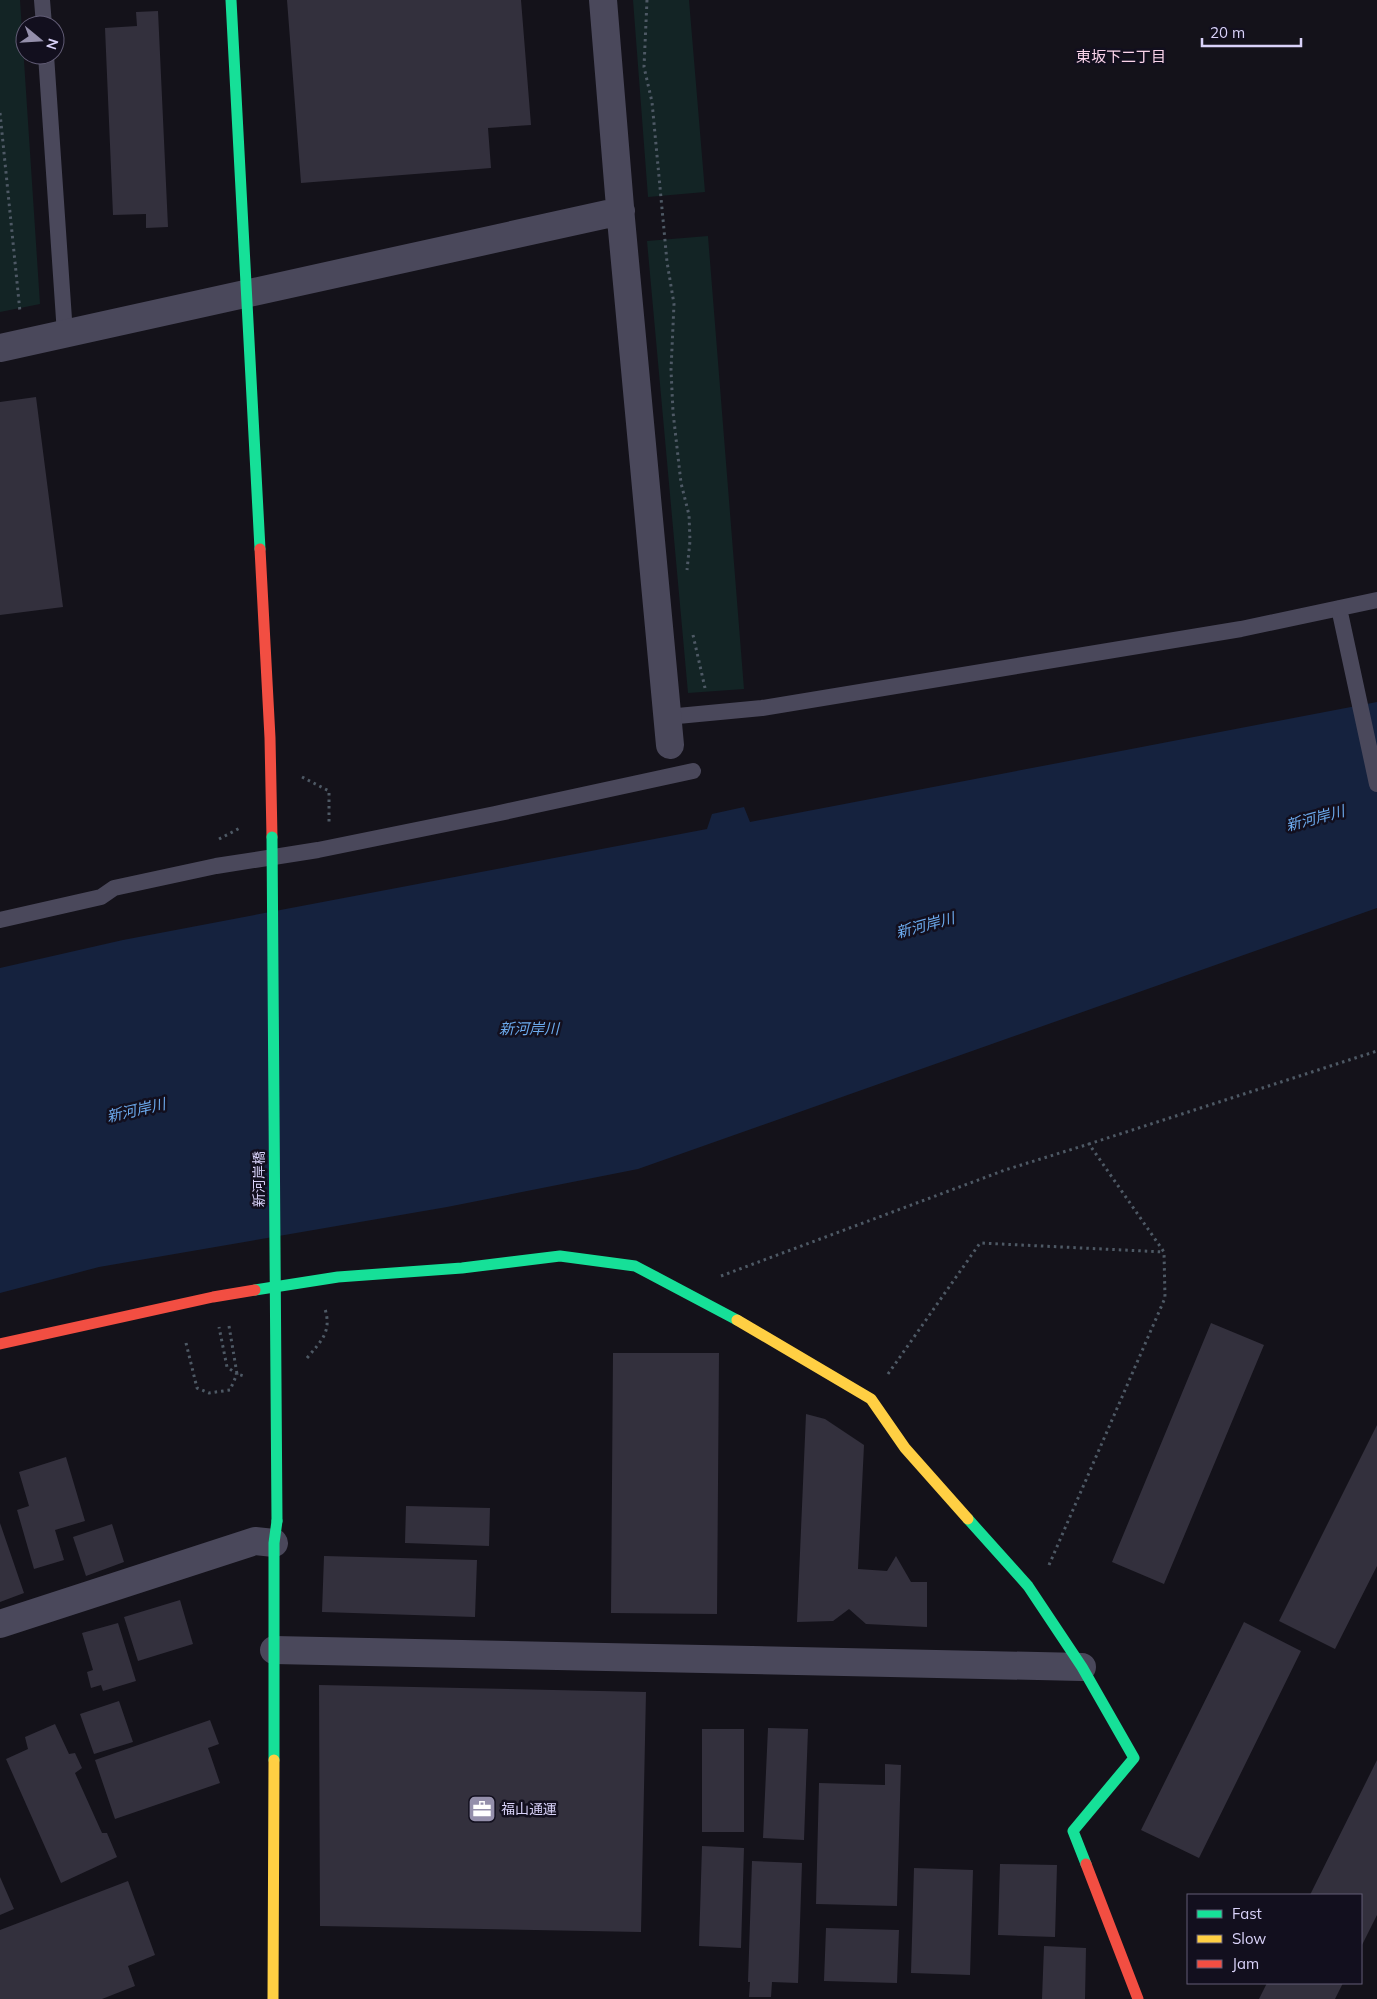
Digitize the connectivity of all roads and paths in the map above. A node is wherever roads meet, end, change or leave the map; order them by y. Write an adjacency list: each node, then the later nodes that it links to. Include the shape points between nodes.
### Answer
1 (42, 0): 5 (lane)
2 (230, 0): 9 (street, 新河岸橋)
3 (604, 0): 8 (street)
4 (647, 0): 13 (path, via 644,67 652,102 674,304 671,370 673,412 689,515)
5 (43, 15)
6 (47, 65): 11 (lane)
7 (0, 112): 10 (path)
8 (621, 211): 9 (street); 18 (street)
9 (246, 293): 11 (street); 41 (street, 新河岸橋, bridge, via 270,738)
10 (20, 312)
11 (66, 334): 12 (street)
12 (0, 348)
13 (686, 576)
14 (1377, 600): 15 (lane)
15 (1339, 608): 17 (lane, via 1232,630 762,708); 23 (lane)
16 (692, 632): 17 (path)
17 (711, 713): 18 (lane)
18 (667, 717): 19 (street)
19 (670, 745): 21 (lane)
20 (693, 771): 21 (lane)
21 (672, 775): 27 (lane, via 318,850 216,866 114,888 101,897)
22 (301, 776): 24 (path, via 329,791 329,823)
23 (1377, 784)
24 (339, 821)
25 (245, 826): 26 (path)
26 (215, 840)
27 (0, 920)
28 (1377, 1051): 29 (path)
29 (1089, 1144): 30 (path); 31 (path, via 1005,1170)
30 (1164, 1252): 40 (path, via 980,1243); 42 (path, via 1165,1298 1044,1576)
31 (680, 1290): 32 (street, via 635,1266 560,1256 462,1268 338,1277); 40 (street, via 759,1332)
32 (212, 1297): 36 (street); 38 (path, via 227,1367)
33 (323, 1304): 37 (path, via 328,1321 326,1334)
34 (237, 1323): 38 (path, via 229,1326)
35 (186, 1343): 38 (path, via 197,1388 209,1393 230,1390)
36 (0, 1344)
37 (303, 1363)
38 (237, 1374): 39 (path)
39 (246, 1377)
40 (870, 1399): 42 (street, via 905,1448)
41 (276, 1532): 43 (street); 44 (street, 新河岸橋)
42 (1028, 1586): 45 (street)
43 (0, 1624)
44 (274, 1650): 45 (street); 46 (street, 新河岸橋)
45 (1082, 1667): 47 (street, via 1134,1758 1073,1831)
46 (272, 1999)
47 (1138, 1999)

